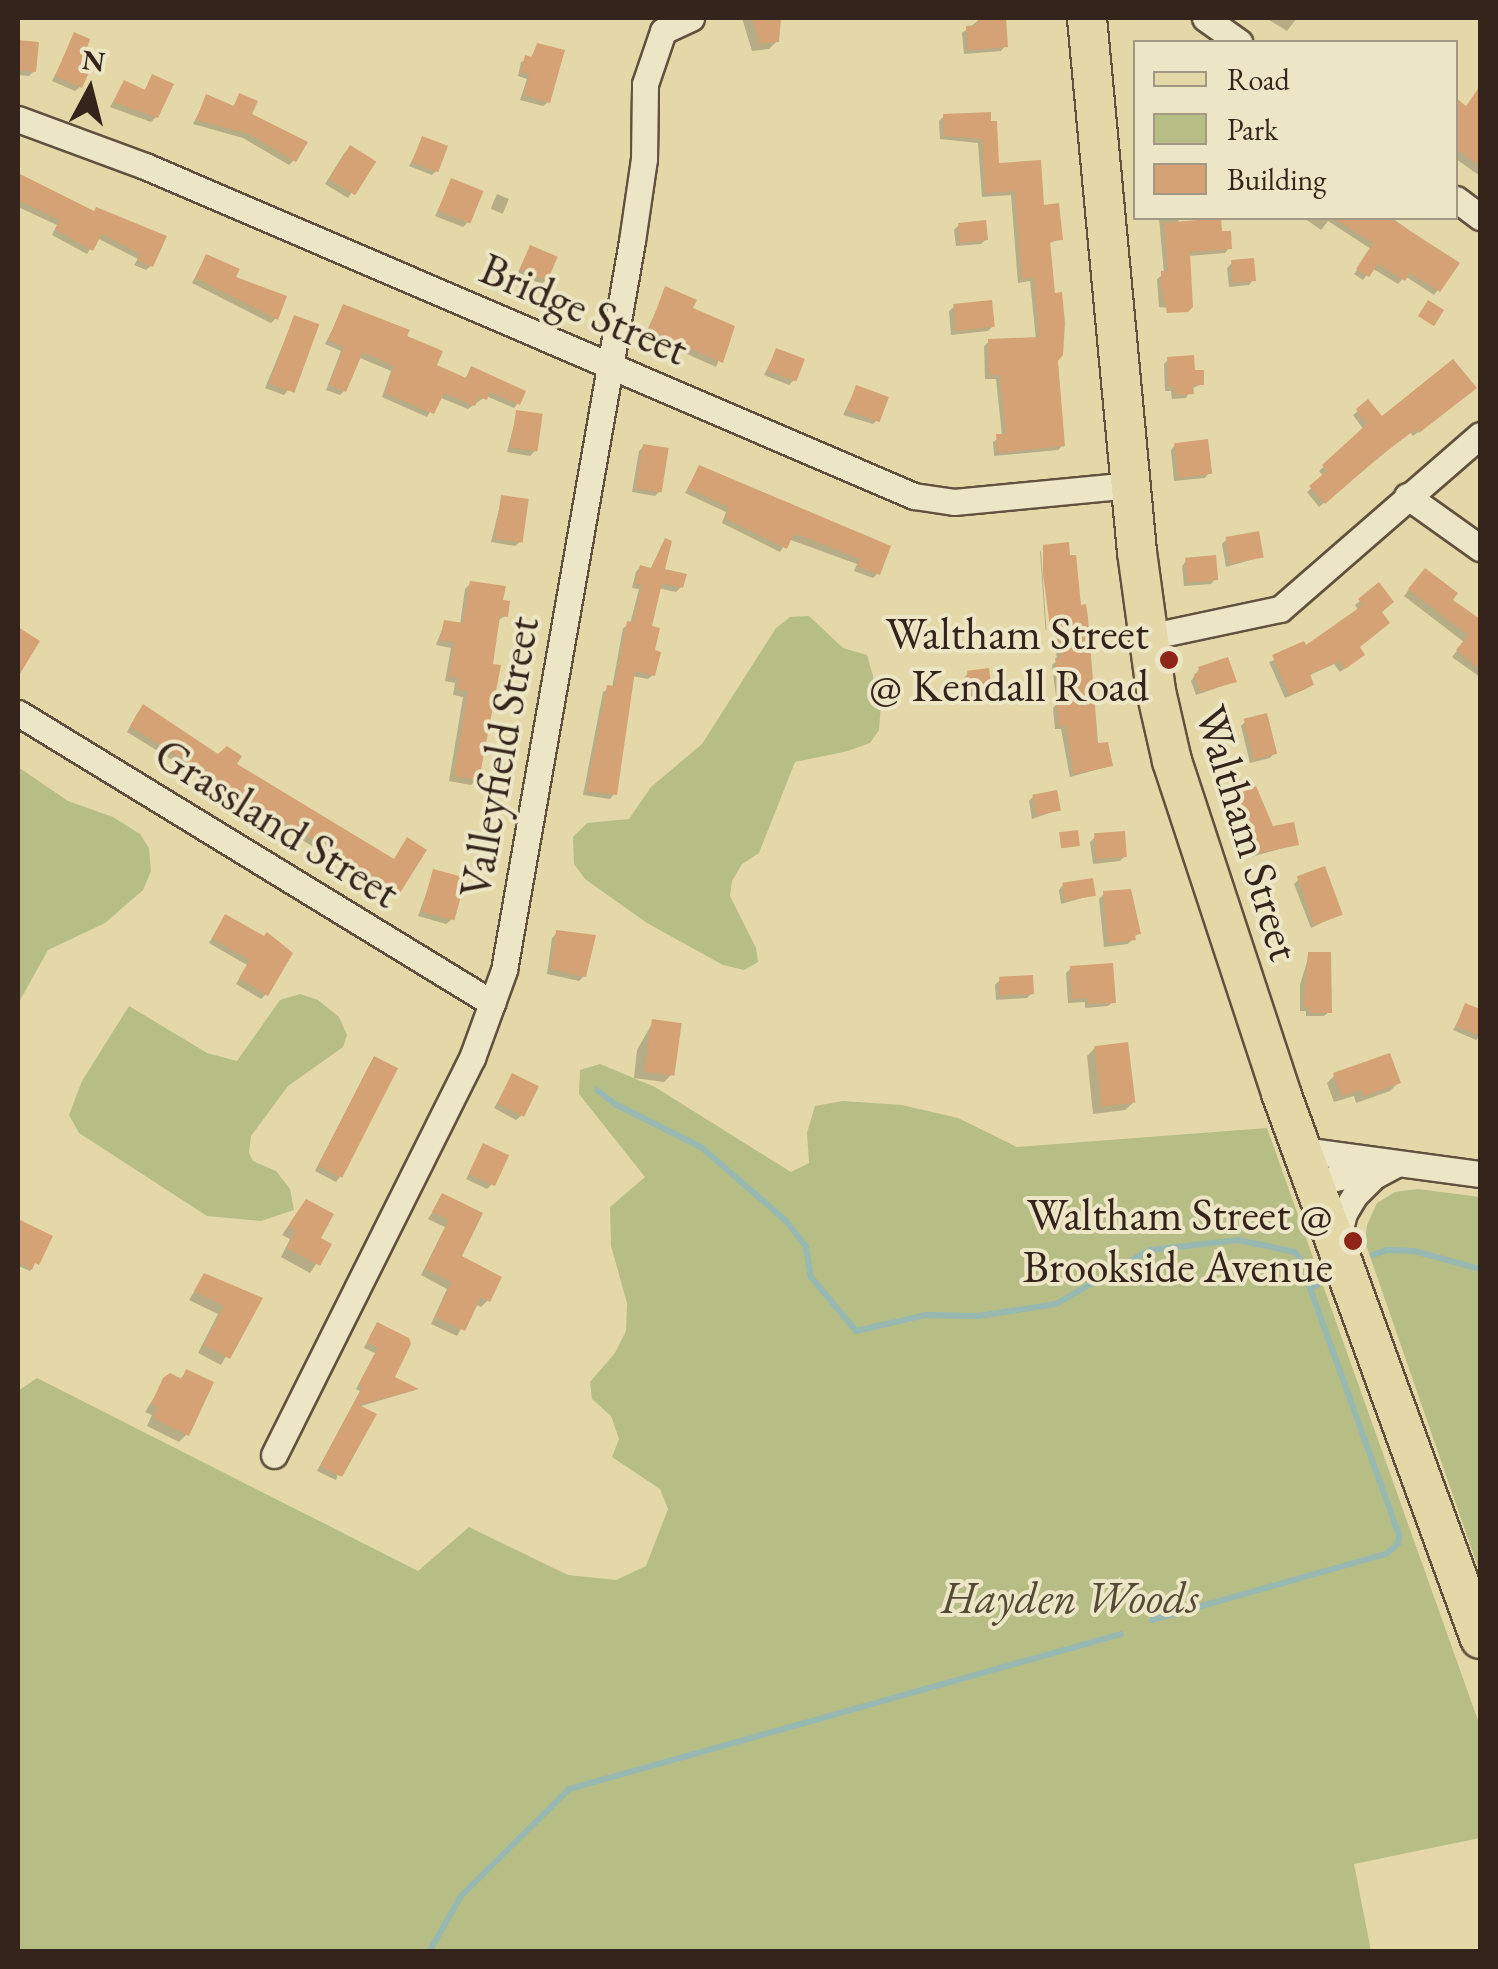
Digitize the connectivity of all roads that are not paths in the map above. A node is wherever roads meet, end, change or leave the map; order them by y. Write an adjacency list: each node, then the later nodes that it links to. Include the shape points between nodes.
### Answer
1 (691, 18): 4 (street, Valleyfield Street)
2 (1087, 18): 11 (main road, Waltham Street)
3 (1205, 18): 5 (street)
4 (658, 24): 9 (street, Valleyfield Street, via 645,84 644,158)
5 (1237, 40)
6 (18, 119): 9 (street, Bridge Street, via 145,166)
7 (1458, 200): 8 (street)
8 (1480, 217)
9 (608, 366): 11 (street, Bridge Street, via 914,496 954,502); 16 (street, Valleyfield Street, via 530,836)
10 (1480, 435): 12 (street)
11 (1130, 486): 14 (main road, Waltham Street)
12 (1407, 496): 13 (street); 14 (street, via 1280,610)
13 (1480, 548)
14 (1148, 636): 18 (main road, Waltham Street, via 1187,817)
15 (18, 712): 16 (street, Grassland Street)
16 (492, 1003): 21 (street, Valleyfield Street, via 472,1058)
17 (1405, 1165): 18 (street); 18 (street); 19 (street); 20 (street, via 1374,1176 1355,1195)
18 (1308, 1166): 20 (main road, Waltham Street)
19 (1480, 1174)
20 (1337, 1246): 22 (main road, Waltham Street)
21 (274, 1454)
22 (1480, 1638)

